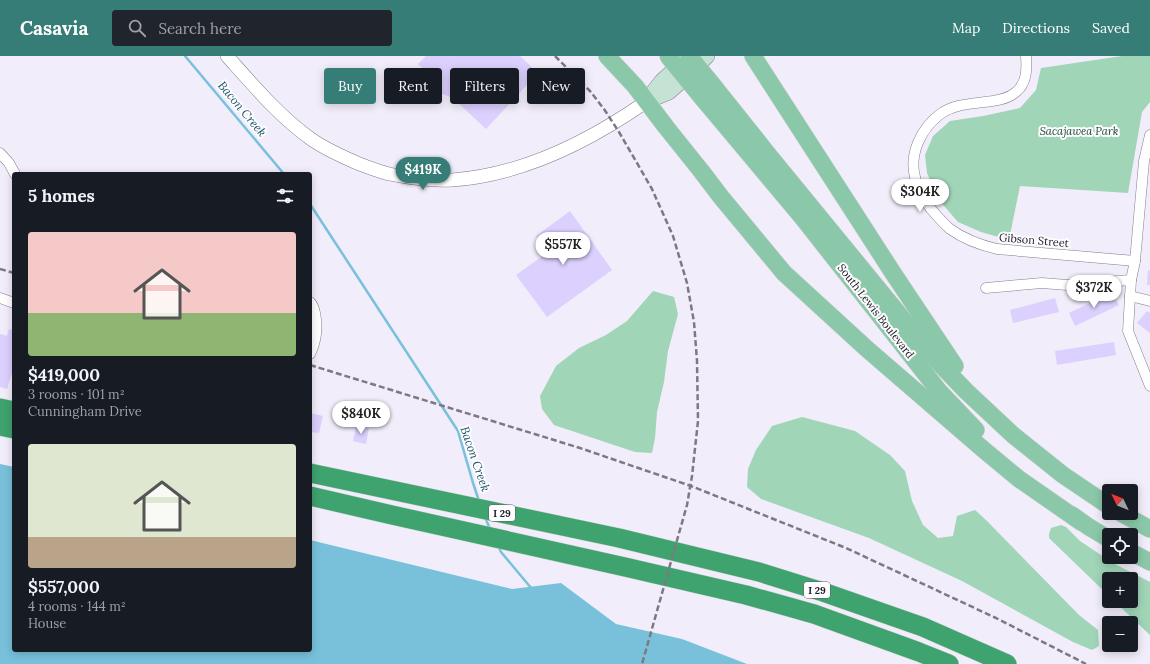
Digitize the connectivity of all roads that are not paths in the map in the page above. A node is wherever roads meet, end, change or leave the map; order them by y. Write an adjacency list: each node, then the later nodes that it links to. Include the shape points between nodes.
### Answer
1 (227, 56): 9 (street, via 272,105 312,140 336,154 374,170 411,178 469,178 494,174 530,163 580,142)
2 (607, 56): 9 (main road)
3 (668, 56): 8 (main road, South Lewis Boulevard, bridge)
4 (689, 56): 8 (main road, South Lewis Boulevard, bridge); 9 (main road, via 662,81)
5 (707, 56): 9 (main road, via 669,92)
6 (753, 56): 26 (main road, via 943,349)
7 (1026, 56): 14 (street, Gibson Street, via 1023,85 1011,96 957,106 939,114 927,126 919,140 913,164 925,200 948,228 982,245 997,249)
8 (710, 95): 26 (main road, South Lewis Boulevard, via 767,153 938,362); 33 (main road, South Lewis Boulevard, via 939,391 1006,459)
9 (647, 101): 33 (main road, via 721,197 784,272 867,349 984,450 1019,479)
10 (1150, 135): 13 (street, via 1144,161)
11 (0, 153): 12 (street)
12 (14, 172)
13 (1146, 186): 14 (street)
14 (1135, 261): 15 (street)
15 (1131, 280): 16 (street); 17 (street)
16 (986, 288)
17 (1130, 296): 19 (street); 23 (street, via 1128,331)
18 (0, 298): 20 (street)
19 (1150, 301)
20 (12, 302)
21 (312, 304): 22 (street, via 317,320 317,333)
22 (312, 350)
23 (1150, 386)
24 (0, 408): 25 (highway)
25 (12, 411)
26 (990, 414): 31 (main road, South Lewis Boulevard, via 1063,475)
27 (0, 426): 28 (highway)
28 (12, 429)
29 (312, 473): 39 (highway, I 29, via 619,538 759,572 923,627)
30 (312, 496): 38 (highway, I 29, via 746,595 814,614)
31 (1102, 501)
32 (1134, 520): 34 (main road)
33 (1082, 522): 35 (main road, South Lewis Boulevard)
34 (1150, 529)
35 (1102, 535)
36 (1138, 556): 37 (main road)
37 (1150, 562)
38 (949, 664)
39 (1007, 664)

